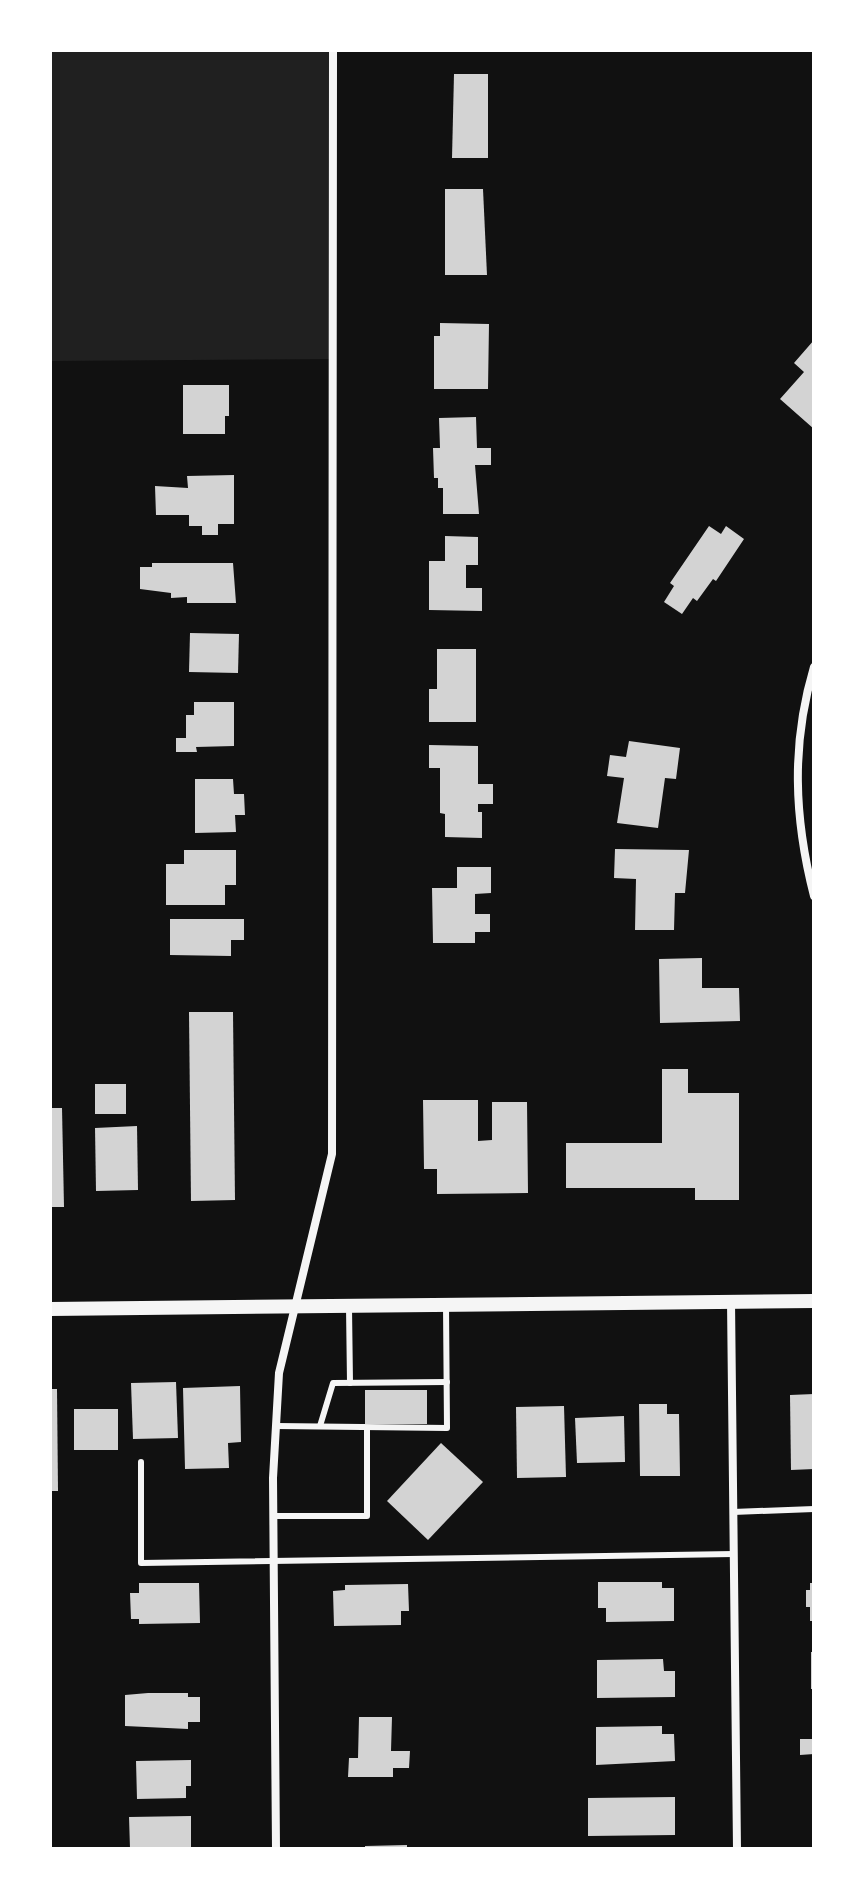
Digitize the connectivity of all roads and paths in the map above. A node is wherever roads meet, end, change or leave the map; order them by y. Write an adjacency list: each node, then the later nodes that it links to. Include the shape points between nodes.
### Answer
1 (333, 50): 7 (street, via 332,1154)
2 (814, 667): 3 (street, via 800,728 797,785)
3 (814, 896)
4 (731, 1301): 5 (street); 6 (street); 17 (street)
5 (814, 1301)
6 (446, 1305): 8 (street); 10 (lane)
7 (296, 1306): 8 (street); 9 (street); 12 (street, via 279,1373)
8 (349, 1306): 11 (lane)
9 (50, 1309)
10 (447, 1382): 11 (lane); 14 (lane, via 447,1428)
11 (350, 1383): 13 (lane, via 333,1383)
12 (277, 1426): 13 (lane); 18 (street)
13 (320, 1426): 14 (lane)
14 (367, 1428): 18 (lane, via 367,1516)
15 (141, 1462): 20 (lane, via 141,1563)
16 (814, 1509): 17 (lane)
17 (733, 1512): 19 (street)
18 (273, 1516): 20 (street)
19 (734, 1554): 20 (lane); 22 (street)
20 (274, 1562): 21 (street)
21 (276, 1849)
22 (737, 1849)

